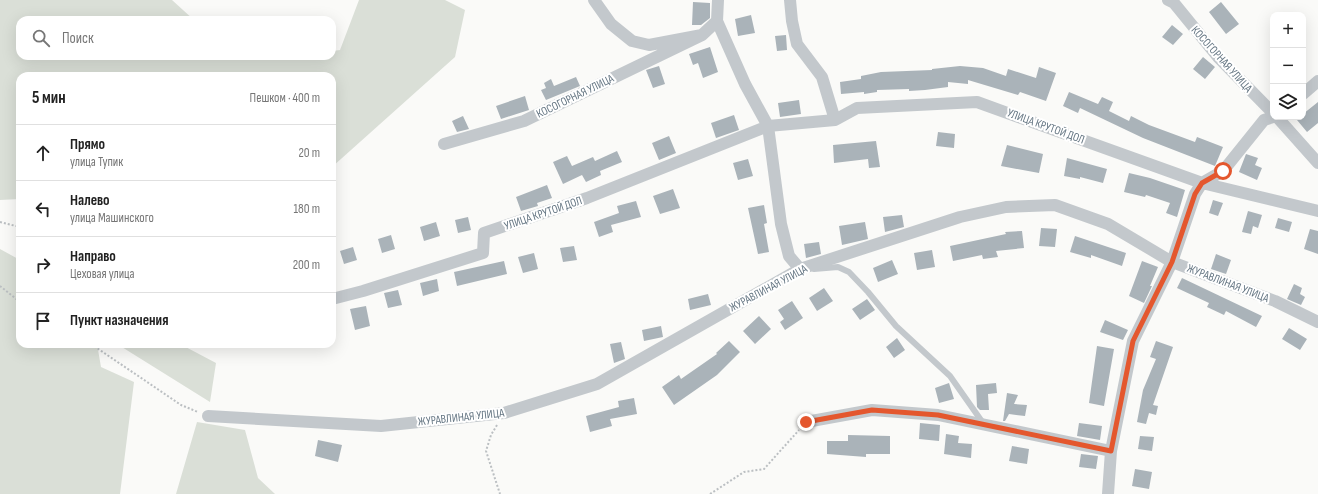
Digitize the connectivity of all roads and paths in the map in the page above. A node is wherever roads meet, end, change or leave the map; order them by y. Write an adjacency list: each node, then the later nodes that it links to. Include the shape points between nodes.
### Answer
1 (594, 0): 6 (street, via 611,24 632,41 649,45)
2 (718, 0): 5 (street)
3 (790, 0): 11 (street, via 797,44 822,77)
4 (1171, 1): 9 (street, КОСОГОРНАЯ УЛИЦА, via 1218,57)
5 (717, 21): 6 (street, КОСОГОРНАЯ УЛИЦА); 13 (street, via 745,84)
6 (702, 35): 14 (street, КОСОГОРНАЯ УЛИЦА, via 524,121)
7 (1318, 81): 8 (street)
8 (1306, 91)
9 (1270, 110)
10 (1270, 118): 16 (street, via 1264,120 1223,171)
11 (835, 120): 13 (street, УЛИЦА КРУТОЙ ДОЛ); 16 (street, УЛИЦА КРУТОЙ ДОЛ, via 857,108 977,102)
12 (1280, 120): 15 (street)
13 (768, 126): 21 (street, via 781,224 789,256); 23 (street, УЛИЦА КРУТОЙ ДОЛ, via 587,198 484,233 483,254)
14 (444, 144)
15 (1318, 163)
16 (1202, 183): 17 (street, УЛИЦА КРУТОЙ ДОЛ); 20 (street, via 1195,194)
17 (1318, 211)
18 (0, 222): 19 (path)
19 (16, 226)
20 (1172, 262): 21 (street, ЖУРАВЛИНАЯ УЛИЦА, via 1108,224 1055,205 1006,208 960,217); 25 (street, ЖУРАВЛИНАЯ УЛИЦА, via 1275,301); 31 (street, via 1133,341)
21 (800, 269): 27 (street, ЖУРАВЛИНАЯ УЛИЦА, via 596,384); 30 (lane, via 838,268 849,272 896,326 950,376)
22 (0, 286): 24 (path)
23 (336, 298)
24 (16, 299)
25 (1318, 322)
26 (97, 348): 28 (path, via 181,405)
27 (504, 413): 28 (street, ЖУРАВЛИНАЯ УЛИЦА, via 381,426); 32 (path, via 491,436 486,452)
28 (208, 416)
29 (806, 422): 30 (street, via 872,410 938,415); 33 (path, via 764,469 744,472)
30 (984, 424): 31 (street)
31 (1111, 451): 34 (street)
32 (500, 494)
33 (710, 494)
34 (1108, 494)

